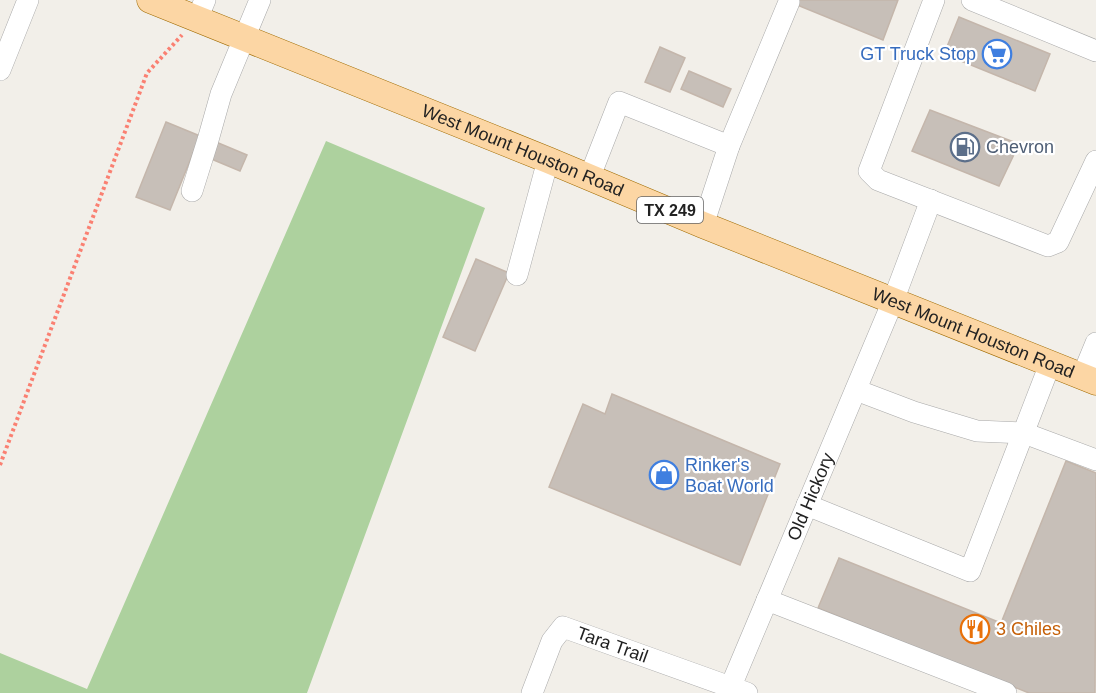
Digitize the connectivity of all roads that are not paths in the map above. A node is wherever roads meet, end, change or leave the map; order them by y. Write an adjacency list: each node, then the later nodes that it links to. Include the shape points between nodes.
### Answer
1 (28, 0): 10 (street)
2 (150, 0): 7 (main road, West Mount Houston Road / TX 249)
3 (260, 0): 8 (street)
4 (934, 0): 16 (street, via 870,171 878,180)
5 (972, 0): 9 (street)
6 (789, 2): 11 (street)
7 (201, 9): 8 (main road, West Mount Houston Road / TX 249)
8 (244, 38): 12 (main road, West Mount Houston Road / TX 249); 15 (street, via 221,94)
9 (1096, 51)
10 (0, 70)
11 (729, 146): 14 (street, via 619,102); 17 (street)
12 (549, 160): 14 (main road, West Mount Houston Road / TX 249); 18 (street)
13 (1096, 161): 16 (street, via 1058,242 1048,246)
14 (590, 176): 17 (main road, West Mount Houston Road / TX 249)
15 (192, 191)
16 (931, 200): 19 (street, Old Hickory)
17 (703, 225): 19 (main road, West Mount Houston Road / TX 249)
18 (517, 275)
19 (893, 301): 21 (main road, West Mount Houston Road / TX 249); 23 (street, Old Hickory)
20 (1096, 343): 22 (street)
21 (1050, 364): 22 (main road, West Mount Houston Road / TX 249); 24 (street)
22 (1089, 380)
23 (856, 390): 24 (street, via 977,431); 26 (street, Old Hickory)
24 (1024, 433): 25 (street); 26 (street, via 970,571)
25 (1096, 459)
26 (807, 505): 27 (street, Old Hickory)
27 (767, 600): 28 (street, Old Hickory); 30 (street)
28 (735, 691): 29 (street, Tara Trail, via 562,627 552,641)
29 (532, 693)
30 (1006, 693)

